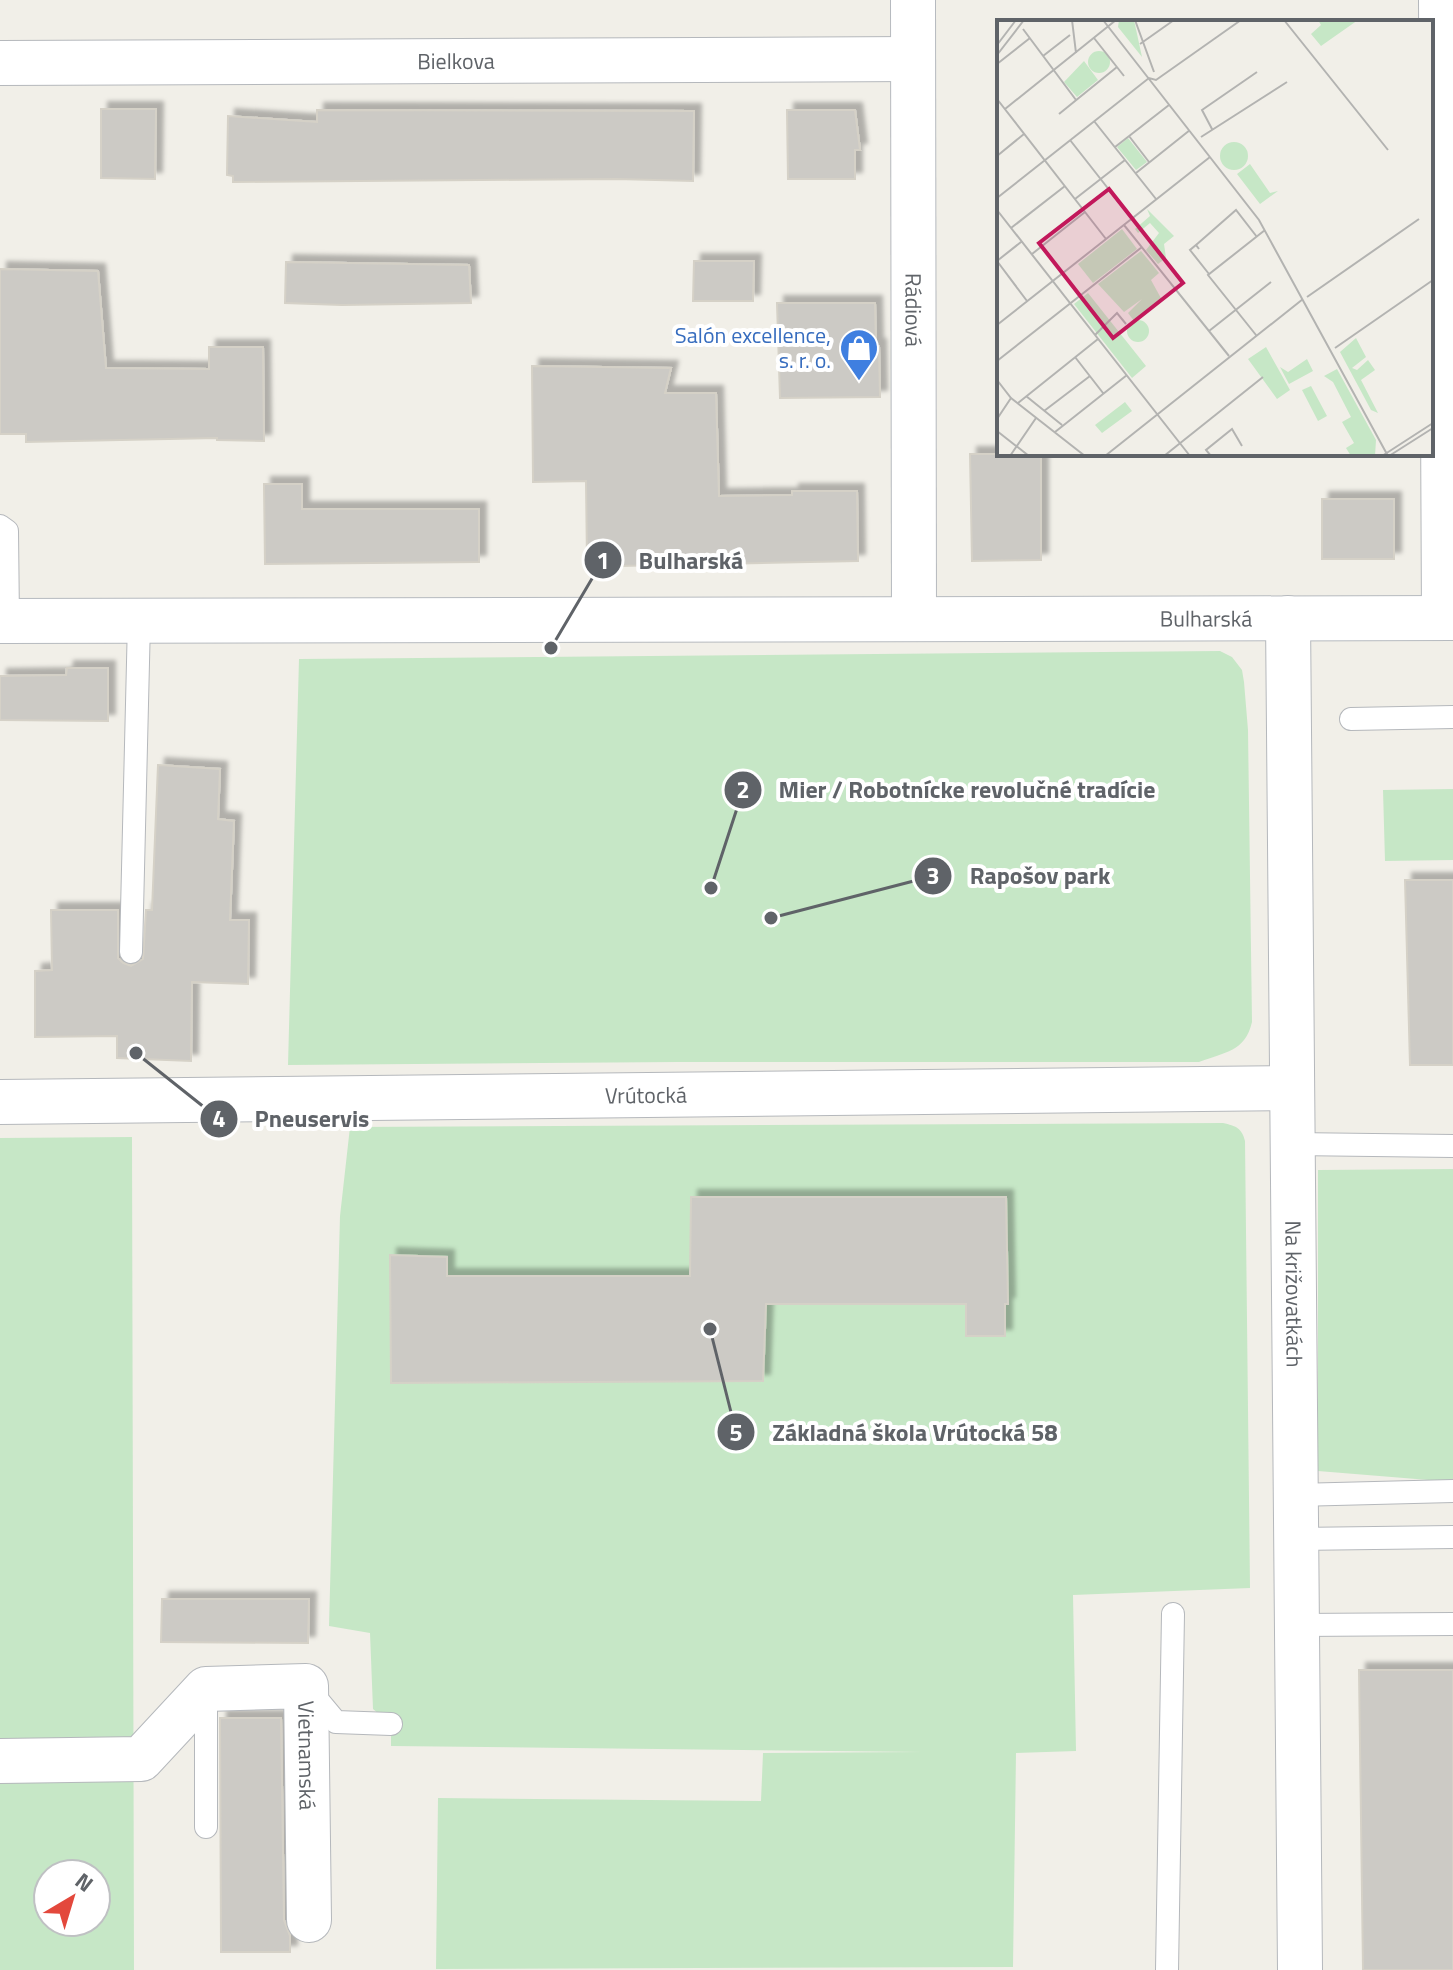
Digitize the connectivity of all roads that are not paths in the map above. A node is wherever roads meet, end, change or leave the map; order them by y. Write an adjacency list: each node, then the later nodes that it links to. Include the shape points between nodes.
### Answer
1 (913, 0): 3 (street, Rádiová)
2 (1441, 0): 7 (street)
3 (913, 59): 4 (street, Bielkova); 8 (street, Rádiová)
4 (0, 63)
5 (0, 526): 9 (lane, via 7,531)
6 (1288, 618): 7 (street, Bulharská); 8 (street, Bulharská); 14 (street, Na križovatkách)
7 (1449, 618)
8 (914, 619): 10 (street, Bulharská)
9 (4, 621): 10 (street, Bulharská)
10 (139, 621): 13 (lane)
11 (1453, 717): 12 (lane)
12 (1351, 719)
13 (131, 952)
14 (1292, 1088): 15 (street, Vrútocká); 16 (street, Na križovatkách)
15 (0, 1102)
16 (1293, 1144): 17 (lane); 19 (street, Na križovatkách)
17 (1453, 1146)
18 (1453, 1491): 19 (lane)
19 (1296, 1495): 21 (street, Na križovatkách)
20 (1453, 1537): 21 (lane)
21 (1296, 1539): 24 (street, Na križovatkách)
22 (1173, 1614): 31 (lane)
23 (1453, 1624): 24 (lane)
24 (1297, 1625): 32 (street, Na križovatkách)
25 (306, 1686): 26 (street, Vietnamská); 27 (lane, via 336,1722); 30 (street, Vietnamská)
26 (206, 1689): 28 (street, via 141,1759); 29 (lane)
27 (391, 1724)
28 (0, 1761)
29 (206, 1827)
30 (309, 1920)
31 (1167, 1970)
32 (1300, 1970)

